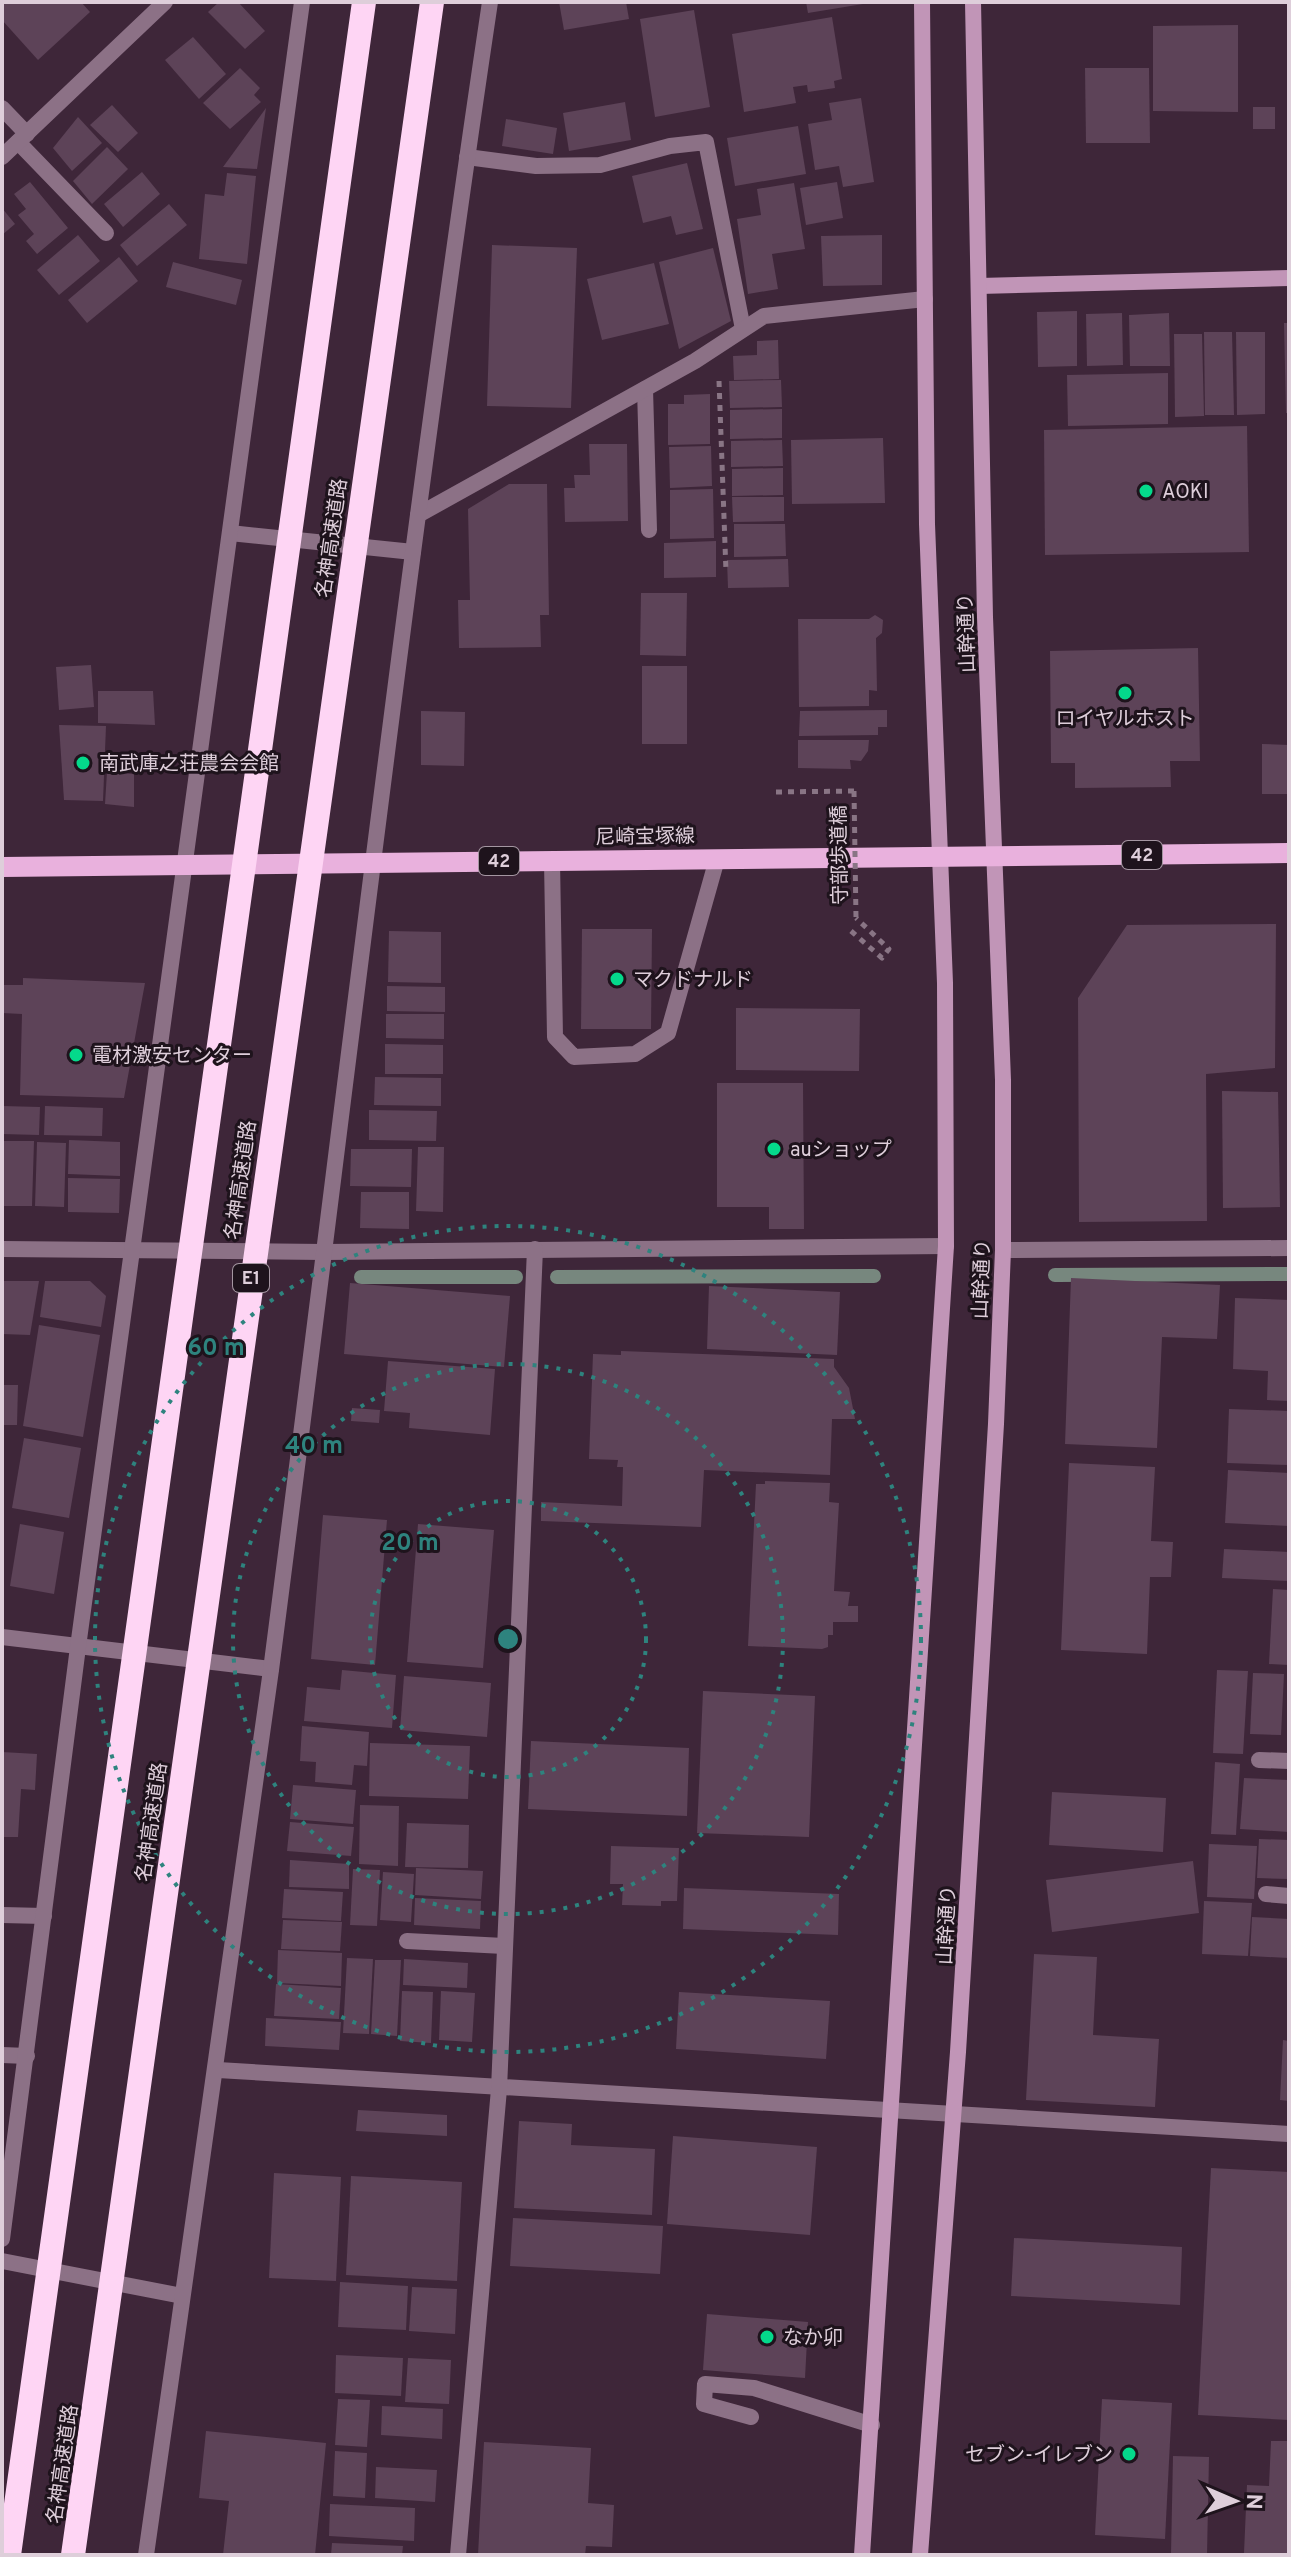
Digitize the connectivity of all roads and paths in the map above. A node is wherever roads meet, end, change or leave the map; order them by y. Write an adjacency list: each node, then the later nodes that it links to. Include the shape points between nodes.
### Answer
1 (165, 2): 9 (street)
2 (302, 2): 21 (street)
3 (364, 2): 64 (highway, 名神高速道路, bridge)
4 (432, 2): 65 (highway, 名神高速道路 / E1, bridge)
5 (490, 2): 11 (street)
6 (922, 2): 15 (street, 山幹通り)
7 (973, 2): 14 (street, 山幹通り)
8 (2, 108): 9 (street)
9 (22, 138): 10 (street); 12 (street)
10 (2, 157)
11 (467, 157): 16 (street, via 536,166 600,165 706,142); 19 (street)
12 (106, 233)
13 (1289, 278): 14 (street)
14 (979, 286): 26 (street, 山幹通り)
15 (925, 299): 16 (street, via 764,316); 27 (street, 山幹通り)
16 (743, 329): 17 (street)
17 (718, 346): 18 (street); 23 (path)
18 (645, 389): 19 (street); 20 (street)
19 (418, 515): 22 (street)
20 (649, 530)
21 (230, 533): 22 (street); 31 (street)
22 (413, 552): 30 (street)
23 (726, 572)
24 (776, 792): 33 (path, 守部歩道橋, bridge, via 854,791 856,918 889,949 882,958)
25 (1289, 853): 26 (main road, 尼崎宝塚線 / 42)
26 (995, 856): 27 (main road, 尼崎宝塚線 / 42); 39 (street, 山幹通り)
27 (938, 857): 28 (main road, 尼崎宝塚線 / 42); 34 (street, 山幹通り, via 945,983)
28 (717, 859): 29 (main road, 尼崎宝塚線 / 42); 29 (street, via 668,1033 635,1054 574,1057 555,1037)
29 (552, 861): 30 (main road, 尼崎宝塚線 / 42)
30 (372, 863): 31 (main road, 尼崎宝塚線 / 42); 40 (street)
31 (184, 865): 32 (main road, 尼崎宝塚線 / 42); 37 (street)
32 (2, 867)
33 (851, 931)
34 (946, 1246): 38 (street); 56 (street, 山幹通り)
35 (1289, 1248): 39 (street)
36 (2, 1249): 37 (street)
37 (131, 1249): 40 (street); 42 (street)
38 (535, 1249): 40 (street); 51 (street)
39 (1003, 1250): 57 (street, 山幹通り)
40 (324, 1252): 43 (street)
41 (2, 1637): 42 (street)
42 (78, 1647): 43 (street); 49 (street)
43 (271, 1669): 54 (street)
44 (1259, 1760): 45 (street)
45 (1289, 1761)
46 (1266, 1894): 47 (street)
47 (1289, 1896)
48 (2, 1915): 49 (street)
49 (44, 1916): 53 (street)
50 (407, 1941): 51 (street)
51 (504, 1946): 55 (street)
52 (2, 2055): 53 (street)
53 (27, 2056): 59 (street)
54 (218, 2070): 55 (street); 61 (street)
55 (499, 2089): 56 (street); 67 (street)
56 (893, 2109): 57 (street); 63 (street, 山幹通り)
57 (951, 2113): 58 (street); 69 (street, 山幹通り)
58 (1289, 2134)
59 (2, 2239)
60 (2, 2261): 61 (street)
61 (182, 2296): 66 (street)
62 (751, 2417): 63 (street, via 704,2404 705,2384 754,2388)
63 (872, 2425): 68 (street, 山幹通り)
64 (9, 2555)
65 (73, 2555)
66 (146, 2555)
67 (458, 2555)
68 (862, 2555)
69 (920, 2555)

